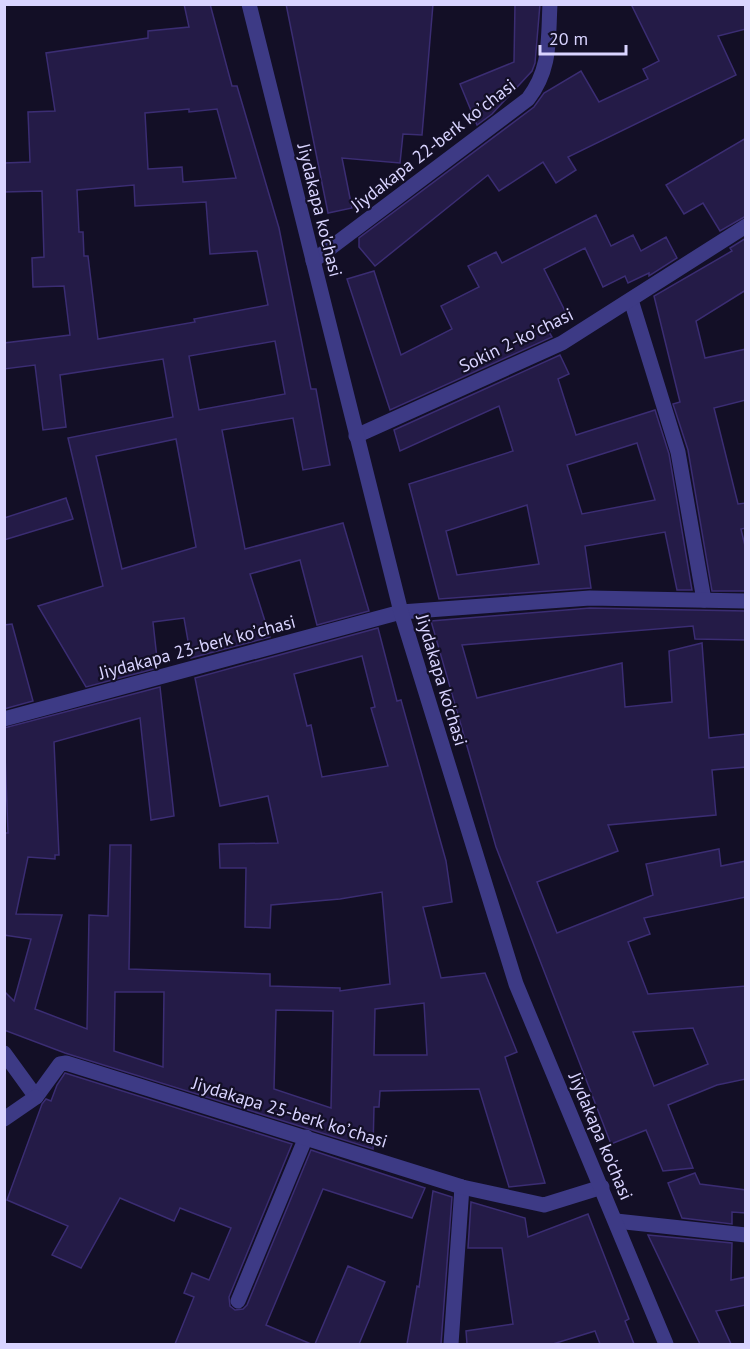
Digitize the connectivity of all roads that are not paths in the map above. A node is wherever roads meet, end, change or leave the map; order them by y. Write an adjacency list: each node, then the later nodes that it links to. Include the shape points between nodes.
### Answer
1 (249, 4): 4 (street, Jiydakapa ko'chasi)
2 (550, 4): 4 (street, Jiydakapa 22-berk koʼchasi, via 547,65 528,99)
3 (746, 226): 5 (street, Sokin 2-koʼchasi)
4 (313, 261): 6 (street, Jiydakapa ko'chasi)
5 (631, 300): 6 (street, Sokin 2-koʼchasi, via 562,343); 7 (street, via 678,452)
6 (356, 436): 9 (street, Jiydakapa ko'chasi)
7 (705, 600): 8 (street, Jiydakapa 23-berk koʼchasi); 9 (street, Jiydakapa 23-berk koʼchasi, via 590,598)
8 (746, 601)
9 (400, 612): 10 (street, Jiydakapa 23-berk koʼchasi); 16 (street, Jiydakapa ko'chasi, via 516,984)
10 (4, 719)
11 (4, 1053): 12 (street)
12 (36, 1097): 13 (street); 14 (street, Jiydakapa 25-berk koʼchasi, via 60,1064 66,1063)
13 (4, 1119)
14 (306, 1137): 15 (street, Jiydakapa 25-berk koʼchasi); 19 (street)
15 (462, 1187): 16 (street, Jiydakapa 25-berk koʼchasi, via 544,1205); 20 (street)
16 (602, 1187): 17 (street, Jiydakapa ko'chasi)
17 (616, 1221): 18 (street); 21 (street, Jiydakapa ko'chasi)
18 (746, 1235)
19 (238, 1300)
20 (451, 1344)
21 (666, 1344)

